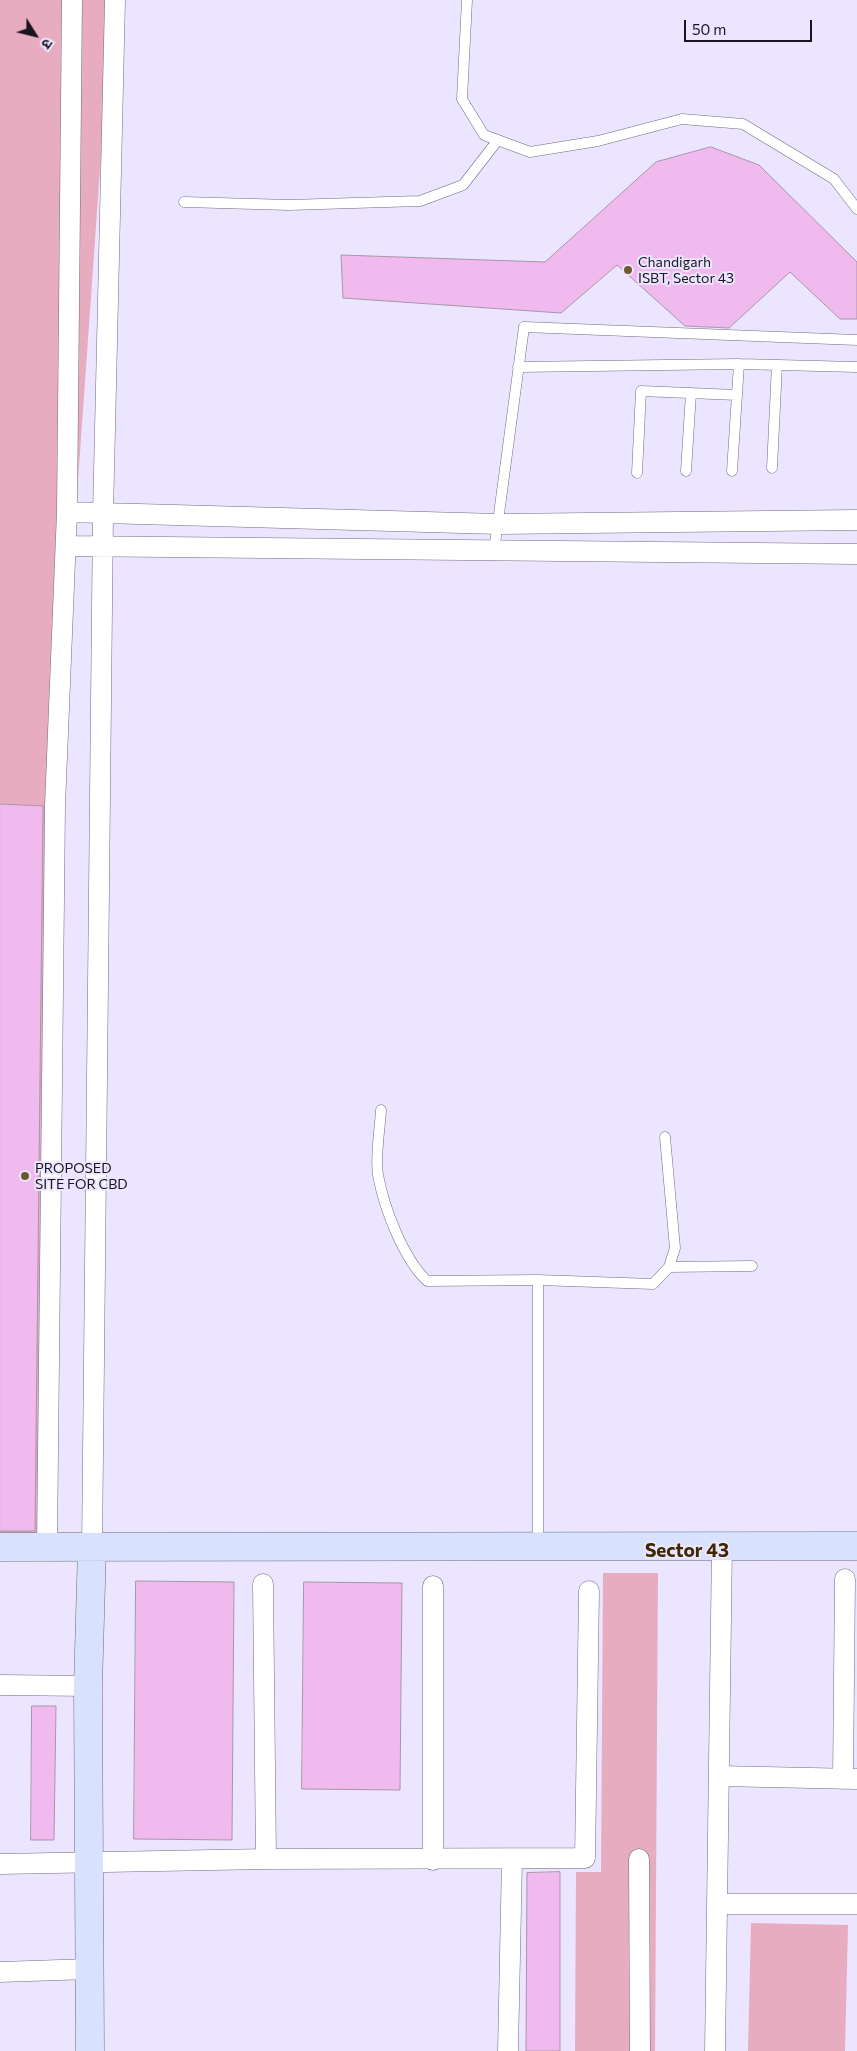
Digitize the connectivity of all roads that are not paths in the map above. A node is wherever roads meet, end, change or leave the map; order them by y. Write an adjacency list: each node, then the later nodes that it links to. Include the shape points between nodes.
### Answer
1 (72, 0): 18 (street)
2 (115, 0): 19 (street)
3 (467, 0): 4 (lane, via 462,98 484,135)
4 (498, 140): 5 (lane, via 464,185 420,201 289,205); 6 (lane, via 530,152 598,141 682,118 743,124 834,180)
5 (184, 202)
6 (857, 209)
7 (857, 340): 10 (lane, via 524,327)
8 (739, 364): 9 (lane); 10 (lane); 13 (lane)
9 (777, 365): 11 (lane); 14 (lane)
10 (518, 367): 21 (lane)
11 (857, 367)
12 (691, 393): 13 (lane); 15 (lane); 17 (lane, via 641,391)
13 (737, 395): 16 (lane)
14 (772, 468)
15 (686, 471)
16 (732, 471)
17 (637, 473)
18 (67, 512): 19 (street); 22 (street)
19 (103, 514): 21 (street); 23 (street)
20 (857, 520): 21 (street)
21 (498, 524): 24 (lane)
22 (66, 546): 23 (street); 32 (street, via 55,806)
23 (103, 547): 24 (street); 36 (street)
24 (494, 551): 25 (street)
25 (857, 554)
26 (381, 1110): 30 (lane, via 378,1174 398,1240 416,1270 427,1281)
27 (665, 1137): 29 (lane, via 676,1248)
28 (752, 1266): 29 (lane)
29 (670, 1267): 30 (lane, via 653,1284)
30 (538, 1280): 31 (lane)
31 (538, 1545): 33 (street); 36 (street)
32 (47, 1546): 35 (street); 36 (street)
33 (722, 1546): 34 (street); 43 (street)
34 (857, 1546)
35 (0, 1547)
36 (92, 1548): 42 (street)
37 (845, 1579): 44 (street)
38 (263, 1584): 45 (street)
39 (433, 1586): 48 (street)
40 (589, 1592): 46 (street, via 585,1858)
41 (0, 1685): 42 (street)
42 (88, 1686): 49 (street)
43 (719, 1776): 44 (street); 51 (street)
44 (850, 1779)
45 (266, 1859): 48 (street); 49 (street)
46 (512, 1859): 48 (street); 56 (street)
47 (639, 1859): 57 (street)
48 (433, 1860)
49 (90, 1862): 50 (street); 53 (street)
50 (0, 1864)
51 (717, 1904): 52 (street); 58 (street)
52 (857, 1904)
53 (90, 1970): 54 (street); 55 (street)
54 (0, 1972)
55 (90, 2051)
56 (508, 2051)
57 (640, 2051)
58 (716, 2051)

